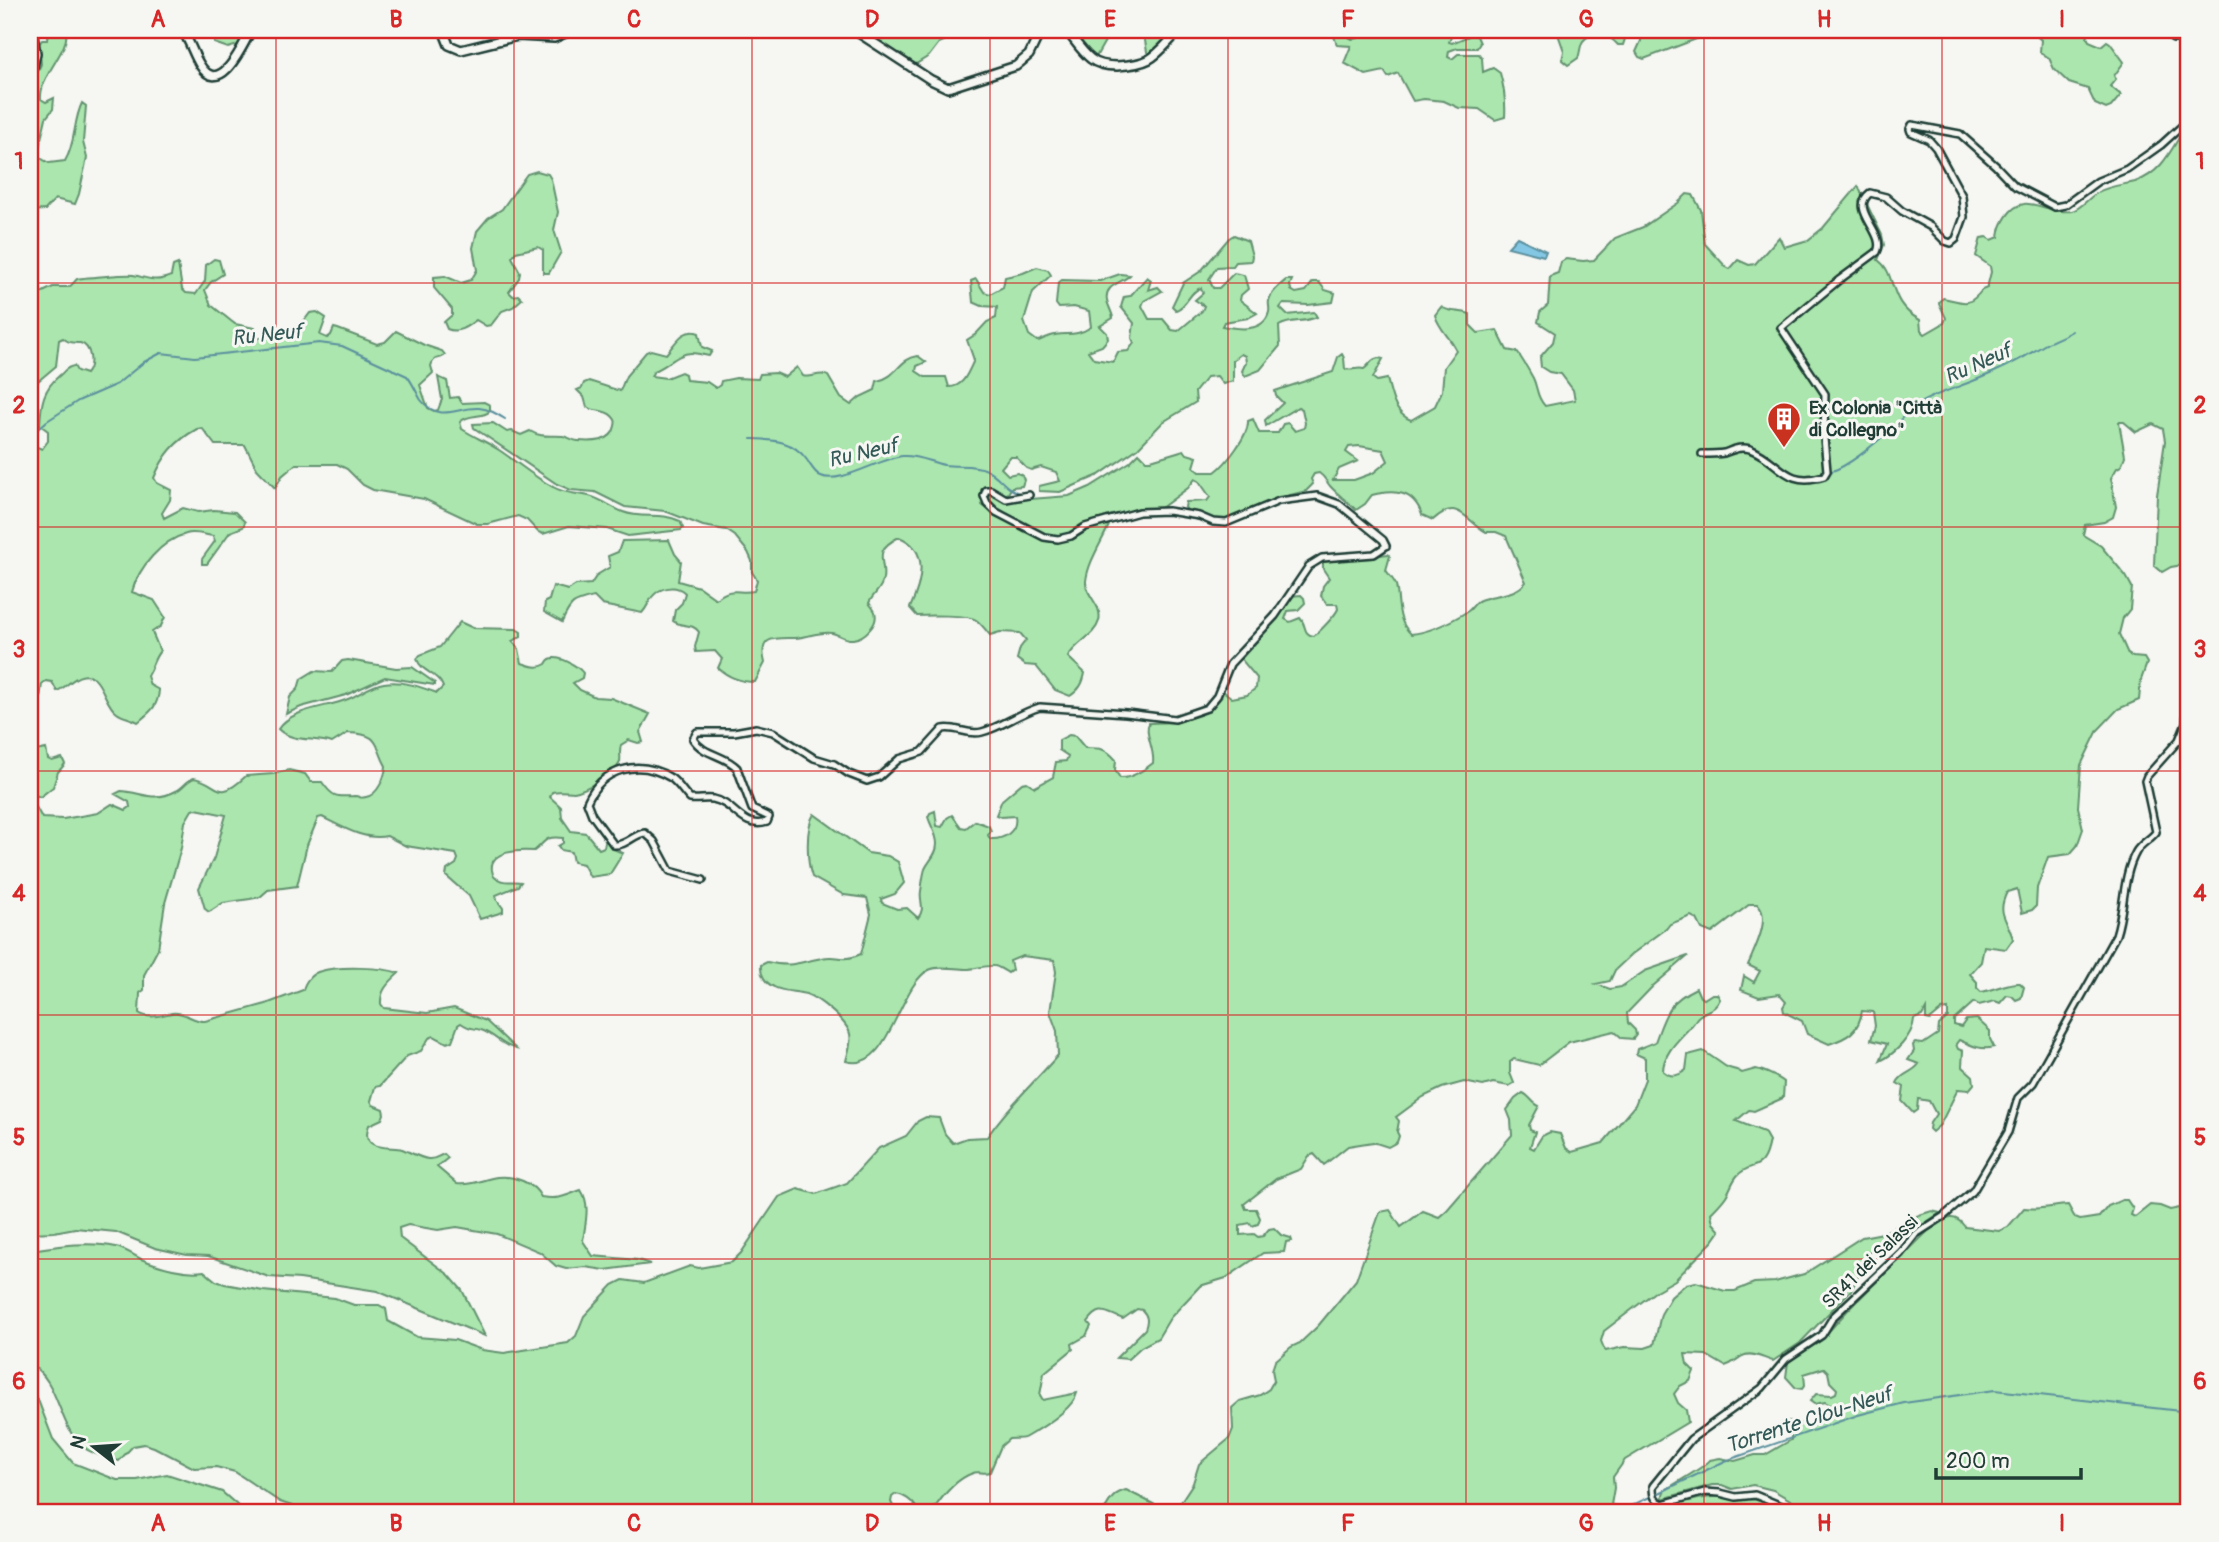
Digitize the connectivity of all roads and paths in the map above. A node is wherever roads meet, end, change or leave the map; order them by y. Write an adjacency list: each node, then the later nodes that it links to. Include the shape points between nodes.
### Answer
1 (32, 30): 12 (main road, via 36,52)
2 (182, 30): 3 (main road, via 201,68 217,75 226,72)
3 (251, 30)
4 (443, 30): 5 (main road, via 449,45 461,50 518,36 554,38)
5 (572, 30)
6 (854, 30): 7 (main road, via 948,88 1016,66 1029,55)
7 (1041, 30)
8 (1066, 30): 9 (main road, via 1096,63 1109,66 1143,64)
9 (1180, 30)
10 (2164, 32): 11 (street, via 2173,39)
11 (2189, 39)
12 (30, 81)
13 (2189, 123): 14 (street, via 2127,169 2054,207 2015,186 1960,134 1912,125 1911,132 1936,148 1962,196 1965,211 1956,239 1947,242 1886,197 1870,193 1863,204 1880,240 1877,252 1781,328 1825,394 1824,476 1793,478 1750,449)
14 (1702, 454)
15 (1029, 495): 17 (street, via 1006,499 986,490 984,496 996,512 1044,537 1058,539 1139,512 1168,510 1226,523 1279,501 1317,496 1344,508 1386,546 1374,554 1322,558 1309,566 1275,616 1230,664 1207,708 1175,719 1040,707 983,732 943,729 922,752 899,759 867,781 814,758 773,732 756,728 696,732 693,739 701,748 737,768 752,810 769,817 759,825 743,820 713,799 690,799 670,778 648,769 627,767 601,781 587,802 614,845 645,833 670,871)
16 (2189, 695): 18 (street, SR41 dei Salassi, via 2179,740 2145,781 2156,832 2137,850 2130,867 2116,935 2033,1083 2018,1098 2008,1132 1973,1191 1916,1234 1833,1317 1822,1335 1786,1359 1762,1388 1691,1439 1653,1486 1653,1496 1663,1504 1705,1492 1755,1495)
17 (703, 880)
18 (1796, 1512)

